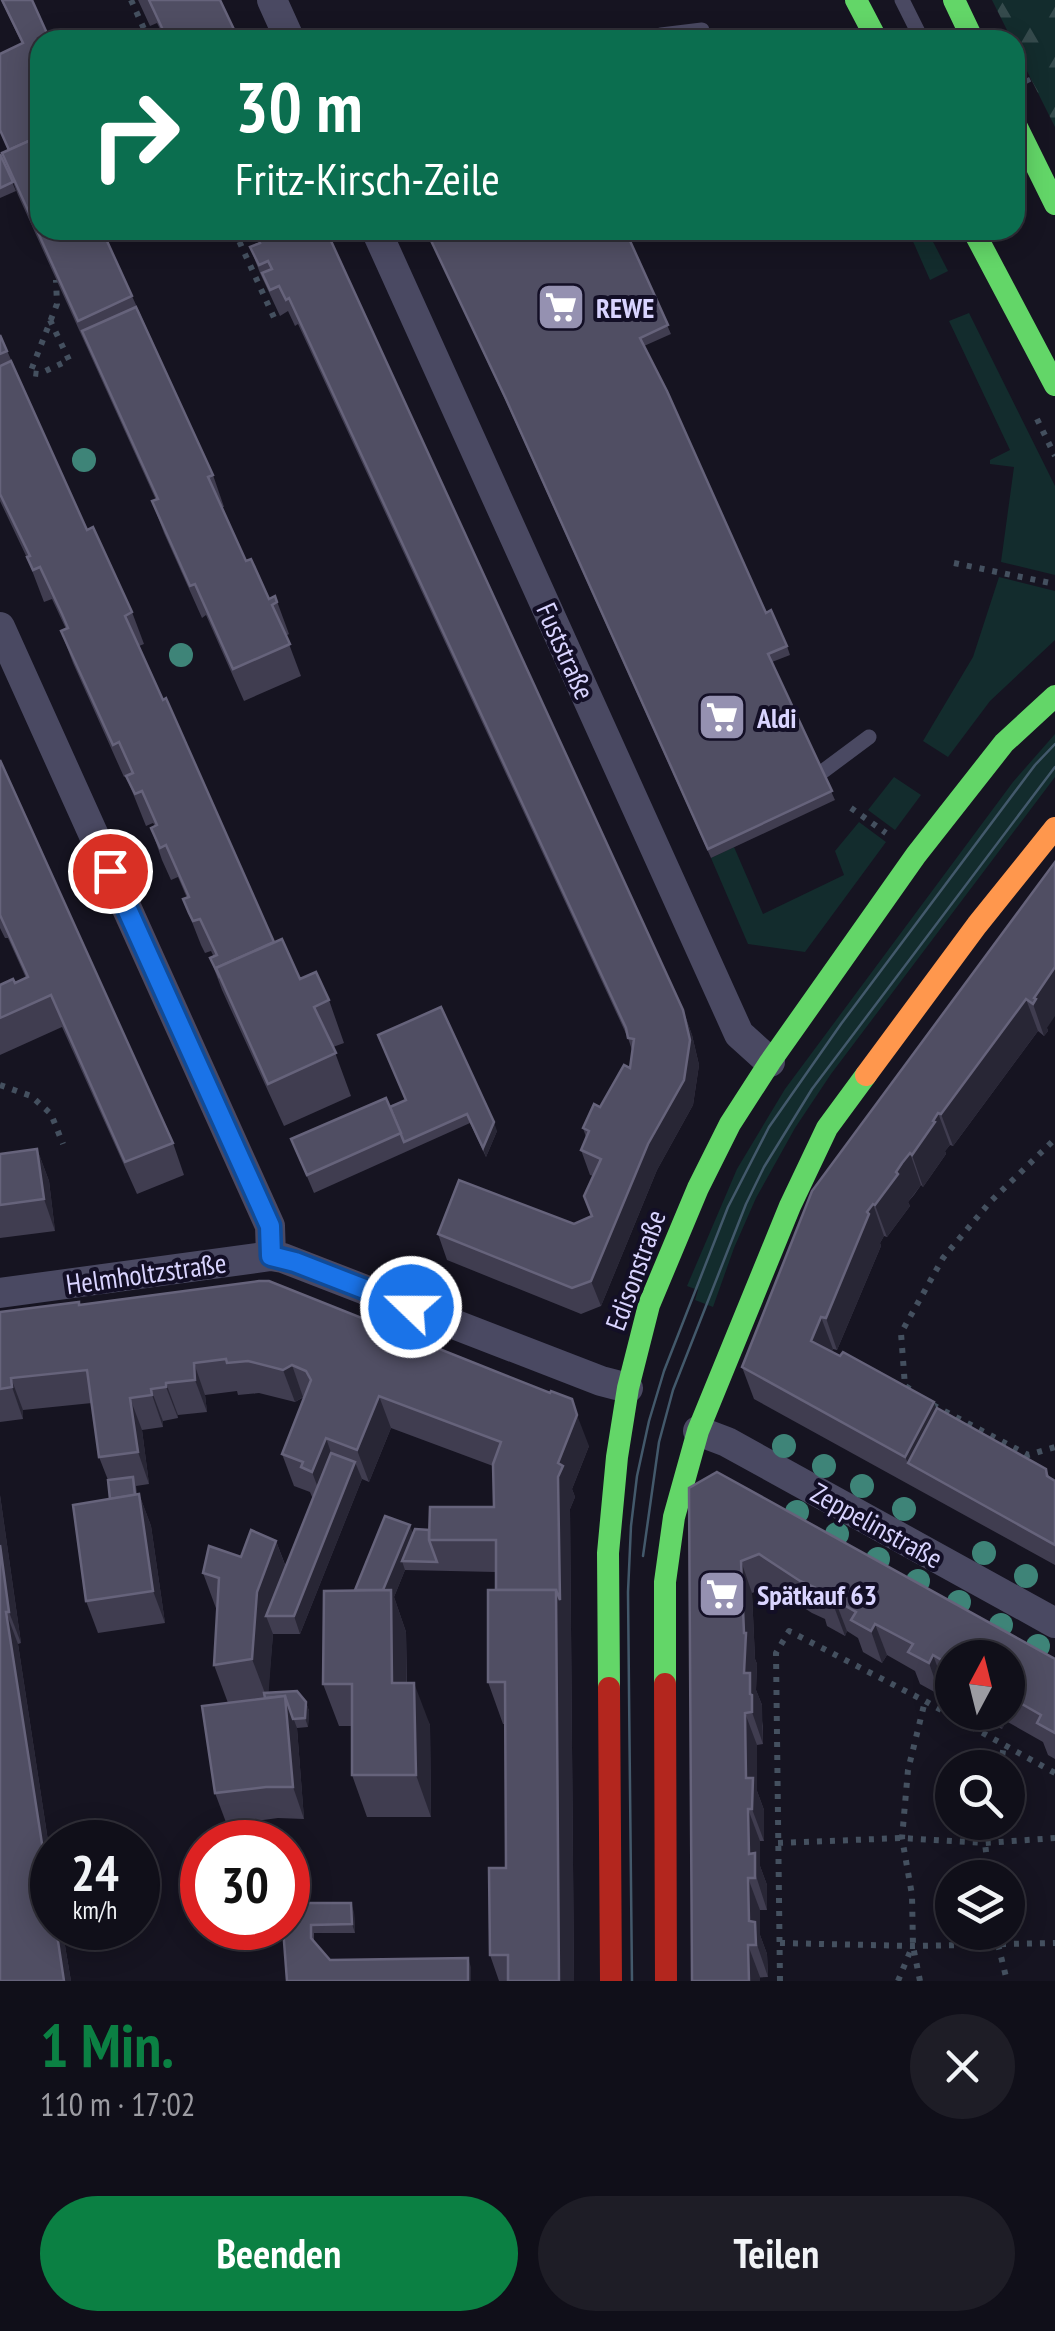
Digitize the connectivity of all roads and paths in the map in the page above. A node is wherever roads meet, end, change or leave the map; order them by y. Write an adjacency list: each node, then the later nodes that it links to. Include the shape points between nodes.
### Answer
1 (131, 0): 6 (path)
2 (272, 0): 7 (street)
3 (856, 0): 8 (main road)
4 (902, 0): 9 (lane)
5 (954, 0): 10 (main road)
6 (144, 30)
7 (286, 30)
8 (872, 30)
9 (917, 30)
10 (969, 30)
11 (1025, 144): 12 (main road)
12 (1055, 204)
13 (239, 240): 18 (path)
14 (381, 240): 29 (street, Fuststraße, via 738,1034)
15 (978, 240): 19 (main road)
16 (56, 280): 17 (path)
17 (50, 320): 17 (path, via 69,360 30,374)
18 (276, 322)
19 (1055, 386)
20 (954, 563): 21 (path)
21 (1055, 584)
22 (0, 627): 33 (street, via 270,1226)
23 (1055, 696): 29 (main road, Edisonstraße, via 958,799)
24 (870, 737): 25 (lane)
25 (822, 772)
26 (851, 808): 28 (path)
27 (1055, 828): 38 (main road, via 828,1128)
28 (895, 840)
29 (770, 1062): 35 (main road, Edisonstraße, via 698,1188 649,1305)
30 (0, 1085): 32 (path, via 31,1096 51,1114)
31 (1055, 1139): 36 (path, via 943,1258 901,1332 905,1386)
32 (62, 1144)
33 (271, 1256): 34 (street, Helmholtzstraße); 35 (street, Helmholtzstraße)
34 (0, 1293)
35 (628, 1388): 57 (main road, Edisonstraße, via 608,1553)
36 (916, 1394)
37 (928, 1402): 39 (path, via 1028,1455)
38 (698, 1432): 40 (street, Zeppelinstraße); 58 (main road, via 664,1582)
39 (1055, 1447)
40 (1055, 1623)
41 (925, 1701): 42 (path); 45 (path, via 908,1770); 49 (path, via 789,1631 776,1654)
42 (1004, 1744): 43 (path); 44 (path)
43 (1003, 1750)
44 (1055, 1773)
45 (902, 1838): 48 (path); 49 (path); 55 (path)
46 (1055, 1838): 48 (path)
47 (986, 1840): 48 (path)
48 (985, 1843): 50 (path)
49 (778, 1844): 52 (path)
50 (987, 1860)
51 (1025, 1942): 53 (path)
52 (780, 1943): 55 (path); 59 (path)
53 (1055, 1943)
54 (935, 1945): 55 (path)
55 (912, 1946): 60 (path); 61 (path)
56 (998, 1950): 62 (path)
57 (611, 1981)
58 (666, 1981)
59 (780, 1981)
60 (898, 1981)
61 (920, 1981)
62 (1007, 1981)

